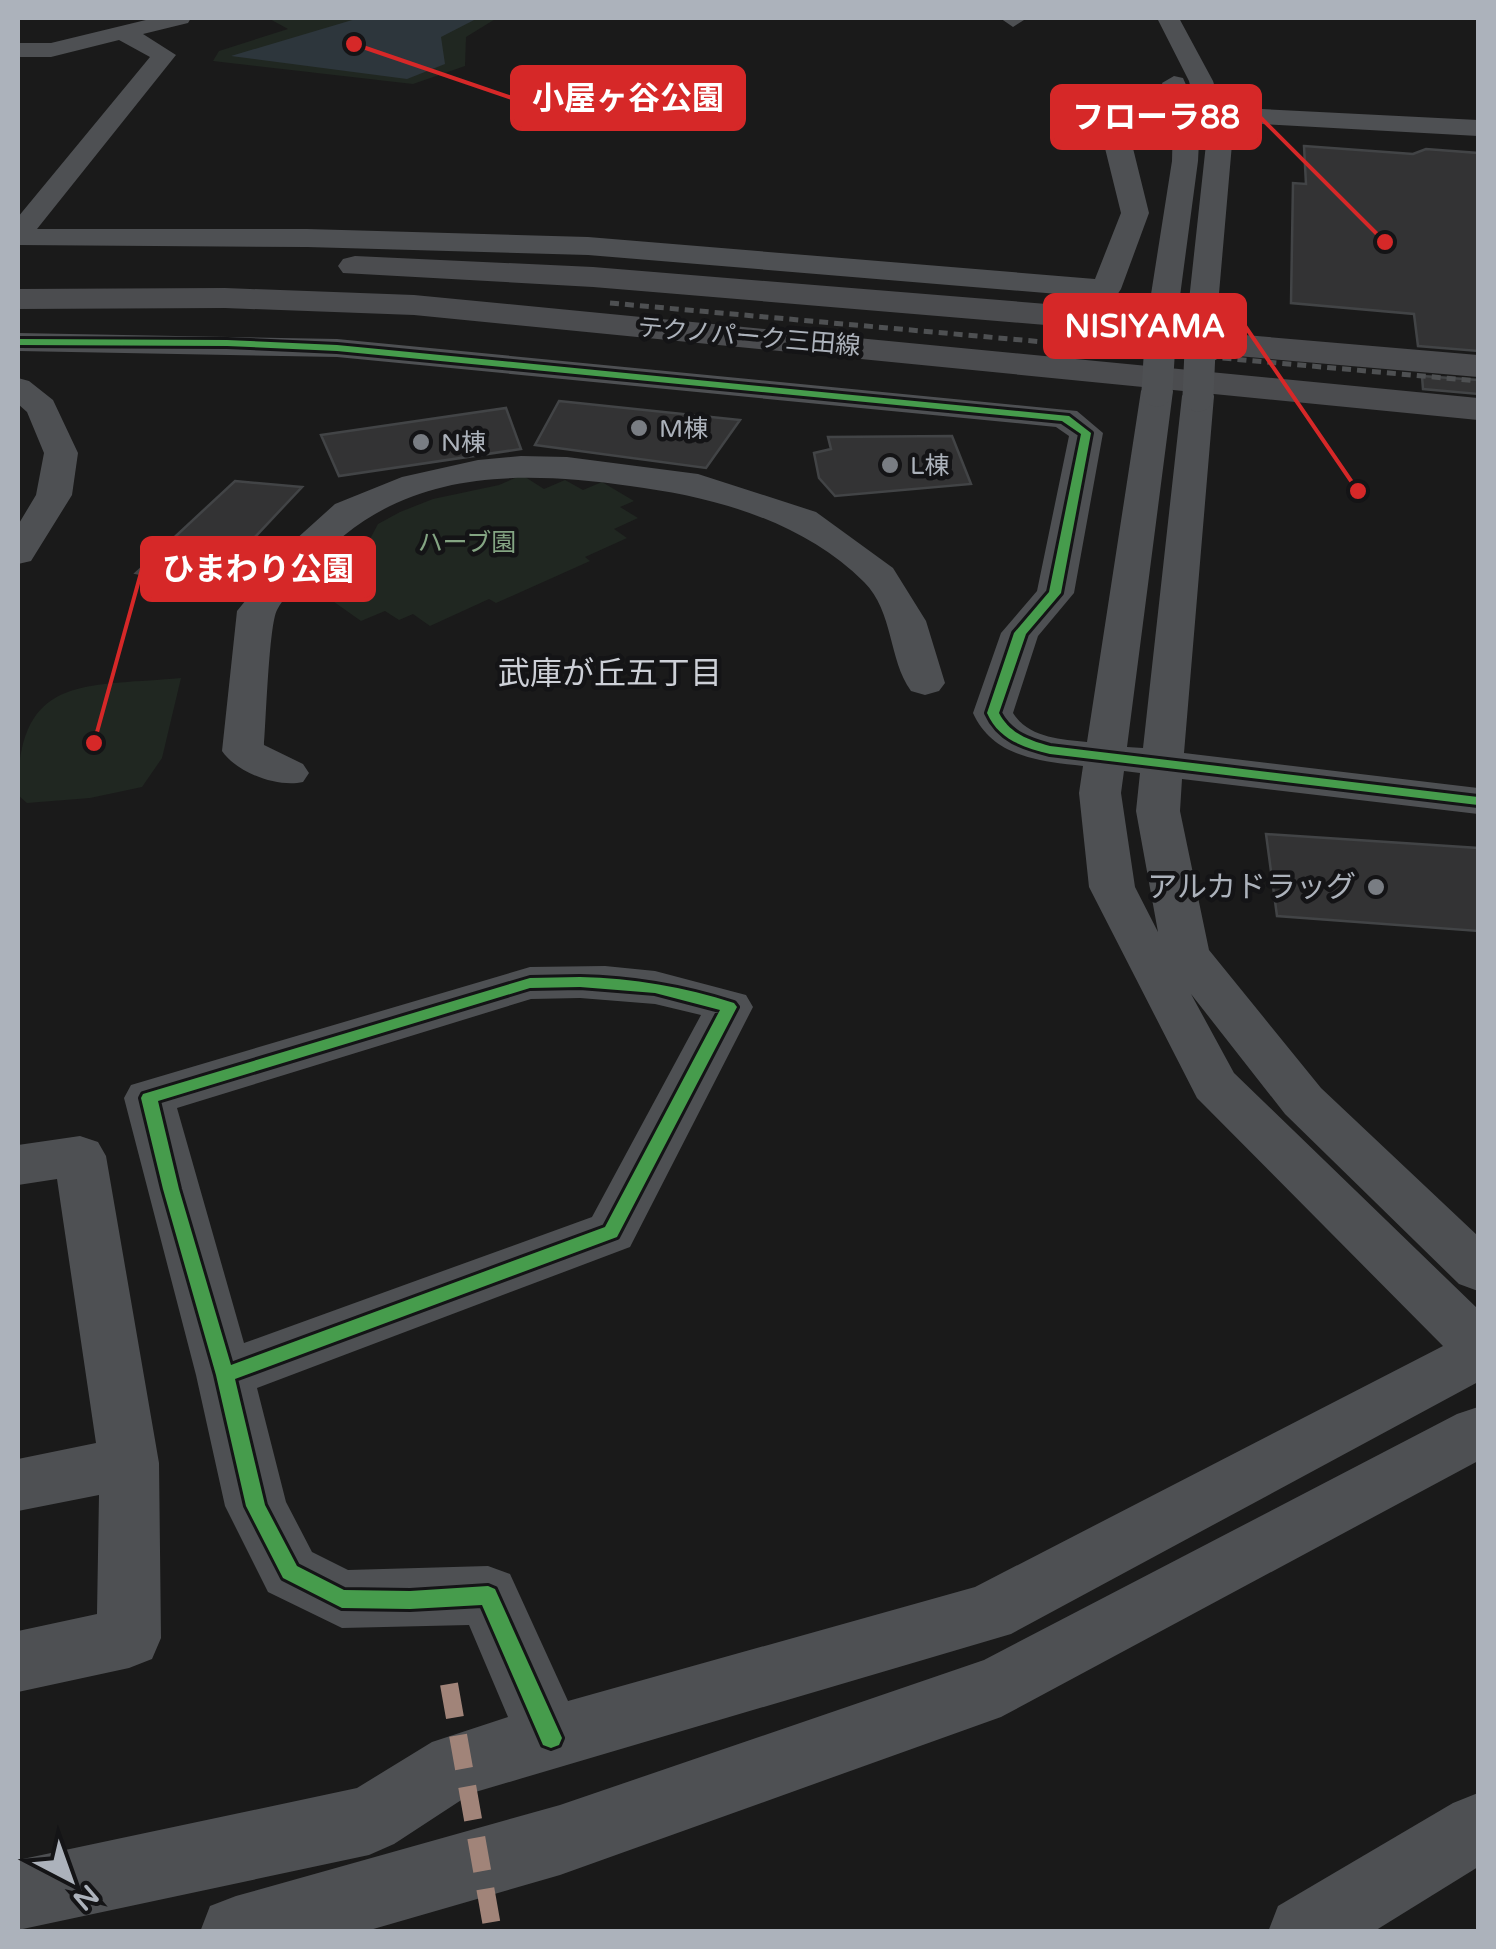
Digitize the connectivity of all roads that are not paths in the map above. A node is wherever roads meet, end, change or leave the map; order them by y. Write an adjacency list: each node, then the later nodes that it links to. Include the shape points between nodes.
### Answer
1 (180, 18): 4 (street)
2 (1139, 18): 9 (street)
3 (1168, 18): 9 (street, via 1201,80)
4 (129, 26): 7 (street); 11 (street, via 164,55)
5 (18, 30): 7 (street)
6 (18, 50): 7 (street)
7 (51, 50): 8 (street)
8 (28, 74)
9 (1198, 114): 10 (street); 11 (street, via 1140,113 1115,120 1135,212 1106,289 588,246); 17 (street); 18 (street, via 1219,144)
10 (1478, 128)
11 (18, 235)
12 (28, 276): 17 (main road, via 285,265 432,268); 21 (main road, テクノパーク三田線, via 412,278)
13 (225, 298): 14 (main road, テクノパーク三田線); 16 (main road); 25 (main road, テクノパーク三田線, via 414,305)
14 (18, 299)
15 (18, 310): 16 (main road)
16 (443, 318): 23 (main road)
17 (1162, 326): 18 (main road); 23 (street, bridge)
18 (1201, 328): 20 (main road); 24 (street, bridge)
19 (18, 342): 29 (street, via 337,348 1065,418 1086,433 1055,593 1020,633 993,713 996,724 1023,743)
20 (1478, 348)
21 (1478, 366)
22 (18, 388): 27 (street, via 40,407 61,453 54,495)
23 (1157, 390): 24 (main road); 29 (street)
24 (1198, 396): 26 (main road); 30 (street)
25 (1478, 409)
26 (1478, 426)
27 (18, 552)
28 (924, 683): 31 (street, via 907,621 880,576 803,520 698,484 567,467 478,470 414,484 348,512 256,611 243,751)
29 (1107, 757): 30 (street); 35 (street, via 1100,793 1112,887 1215,1086)
30 (1162, 763): 32 (street); 34 (street, via 1158,811 1186,954 1303,1101)
31 (288, 773)
32 (1478, 801)
33 (18, 1165): 39 (street, via 80,1156)
34 (1478, 1269)
35 (1478, 1346)
36 (1478, 1355): 42 (street, via 988,1613)
37 (225, 1375): 37 (street, via 149,1098 530,983 640,985 728,1007 611,1232); 42 (street, via 256,1506 290,1572 342,1599 488,1594)
38 (1478, 1432): 45 (street, via 1001,1686 560,1840)
39 (130, 1463): 40 (street); 41 (street, via 129,1638)
40 (18, 1485)
41 (18, 1661)
42 (550, 1738): 44 (street, via 456,1765 368,1820)
43 (1478, 1828): 46 (street)
44 (18, 1895)
45 (236, 1932)
46 (1304, 1932)

